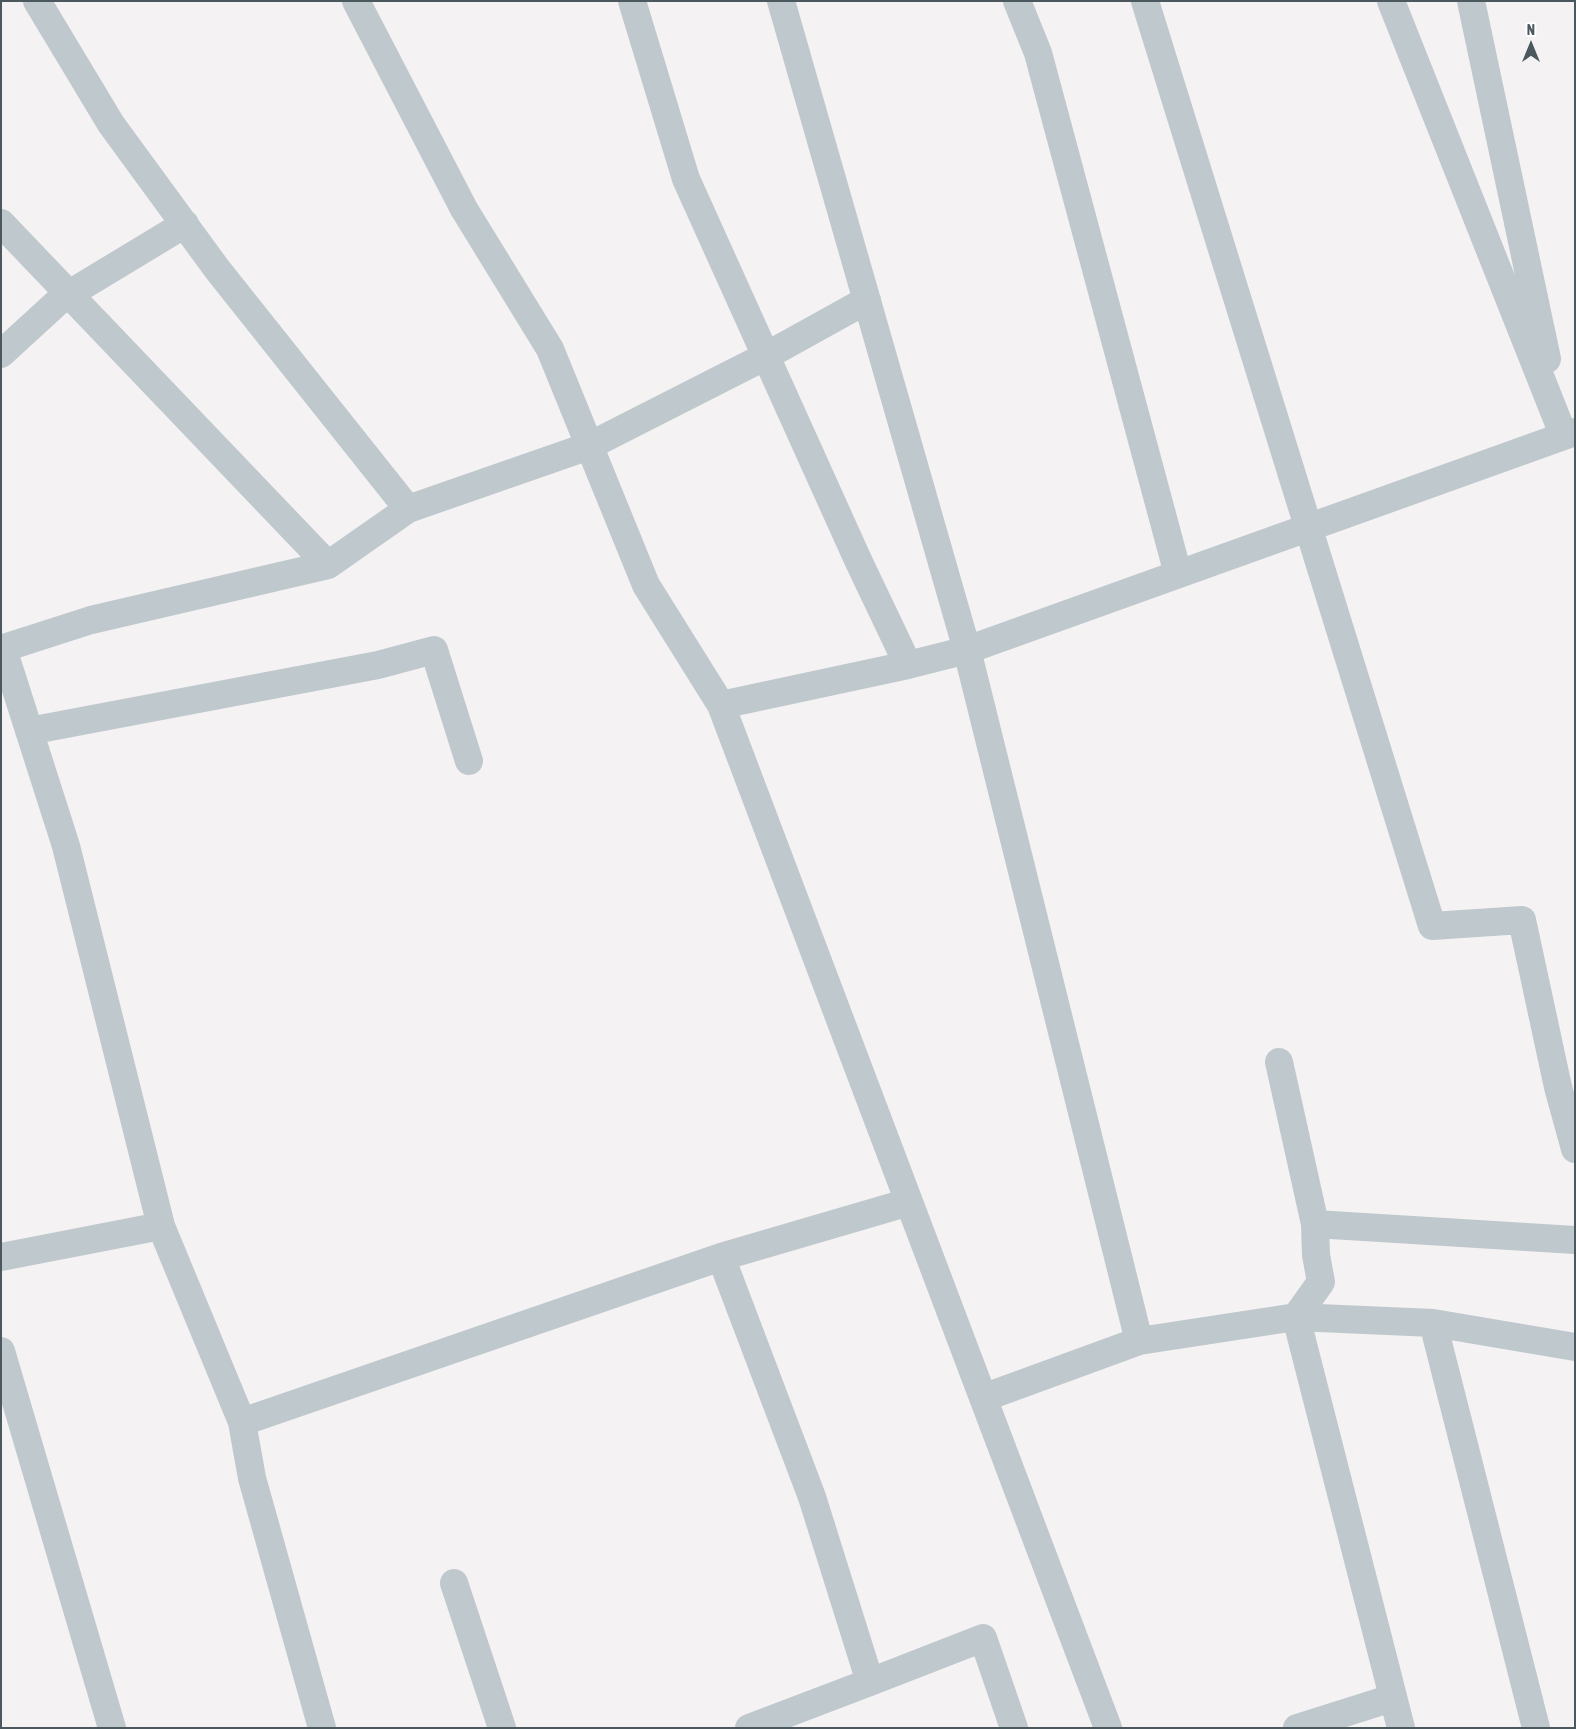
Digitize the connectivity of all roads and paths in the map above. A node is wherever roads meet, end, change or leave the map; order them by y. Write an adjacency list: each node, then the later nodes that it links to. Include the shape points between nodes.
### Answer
1 (37, 1): 10 (street, via 112,124)
2 (356, 1): 16 (street, via 464,209 550,349)
3 (632, 1): 14 (street, via 686,179)
4 (781, 1): 12 (street)
5 (1017, 1): 20 (street, via 1038,53)
6 (1145, 1): 18 (street)
7 (1391, 1): 15 (street)
8 (1471, 1): 15 (street)
9 (1, 224): 11 (street)
10 (185, 224): 11 (street); 17 (street, via 217,269)
11 (69, 294): 13 (street); 19 (street)
12 (867, 300): 14 (street); 22 (street)
13 (1, 354)
14 (766, 356): 16 (street); 23 (street)
15 (1569, 433): 18 (street)
16 (589, 446): 17 (street); 24 (street, via 646,585)
17 (408, 509): 19 (street)
18 (1308, 527): 20 (street); 28 (street, via 1432,926 1522,920)
19 (328, 565): 21 (street, via 91,620)
20 (1178, 574): 22 (street)
21 (2, 649): 25 (street)
22 (968, 650): 23 (street); 38 (street)
23 (908, 665): 24 (street)
24 (721, 706): 30 (street)
25 (29, 731): 26 (street, via 378,665 434,650); 32 (street, via 66,846)
26 (469, 761)
27 (1279, 1062): 31 (street)
28 (1566, 1085): 29 (street)
29 (1575, 1149)
30 (909, 1202): 35 (street); 41 (street)
31 (1315, 1224): 33 (street); 36 (street, via 1321,1282)
32 (161, 1226): 34 (street); 42 (street)
33 (1575, 1240)
34 (1, 1257)
35 (721, 1257): 42 (street); 44 (street, via 812,1498)
36 (1296, 1317): 37 (street); 38 (street); 45 (street)
37 (1433, 1323): 39 (street); 54 (street)
38 (1139, 1341): 41 (street)
39 (1575, 1347)
40 (1, 1351): 46 (street)
41 (984, 1398): 51 (street)
42 (242, 1422): 47 (street, via 252,1478)
43 (454, 1583): 48 (street)
44 (870, 1682): 49 (street); 50 (street, via 984,1638)
45 (1392, 1698): 52 (street); 53 (street)
46 (112, 1728)
47 (322, 1728)
48 (502, 1728)
49 (749, 1728)
50 (1014, 1728)
51 (1108, 1728)
52 (1297, 1728)
53 (1401, 1728)
54 (1536, 1728)

